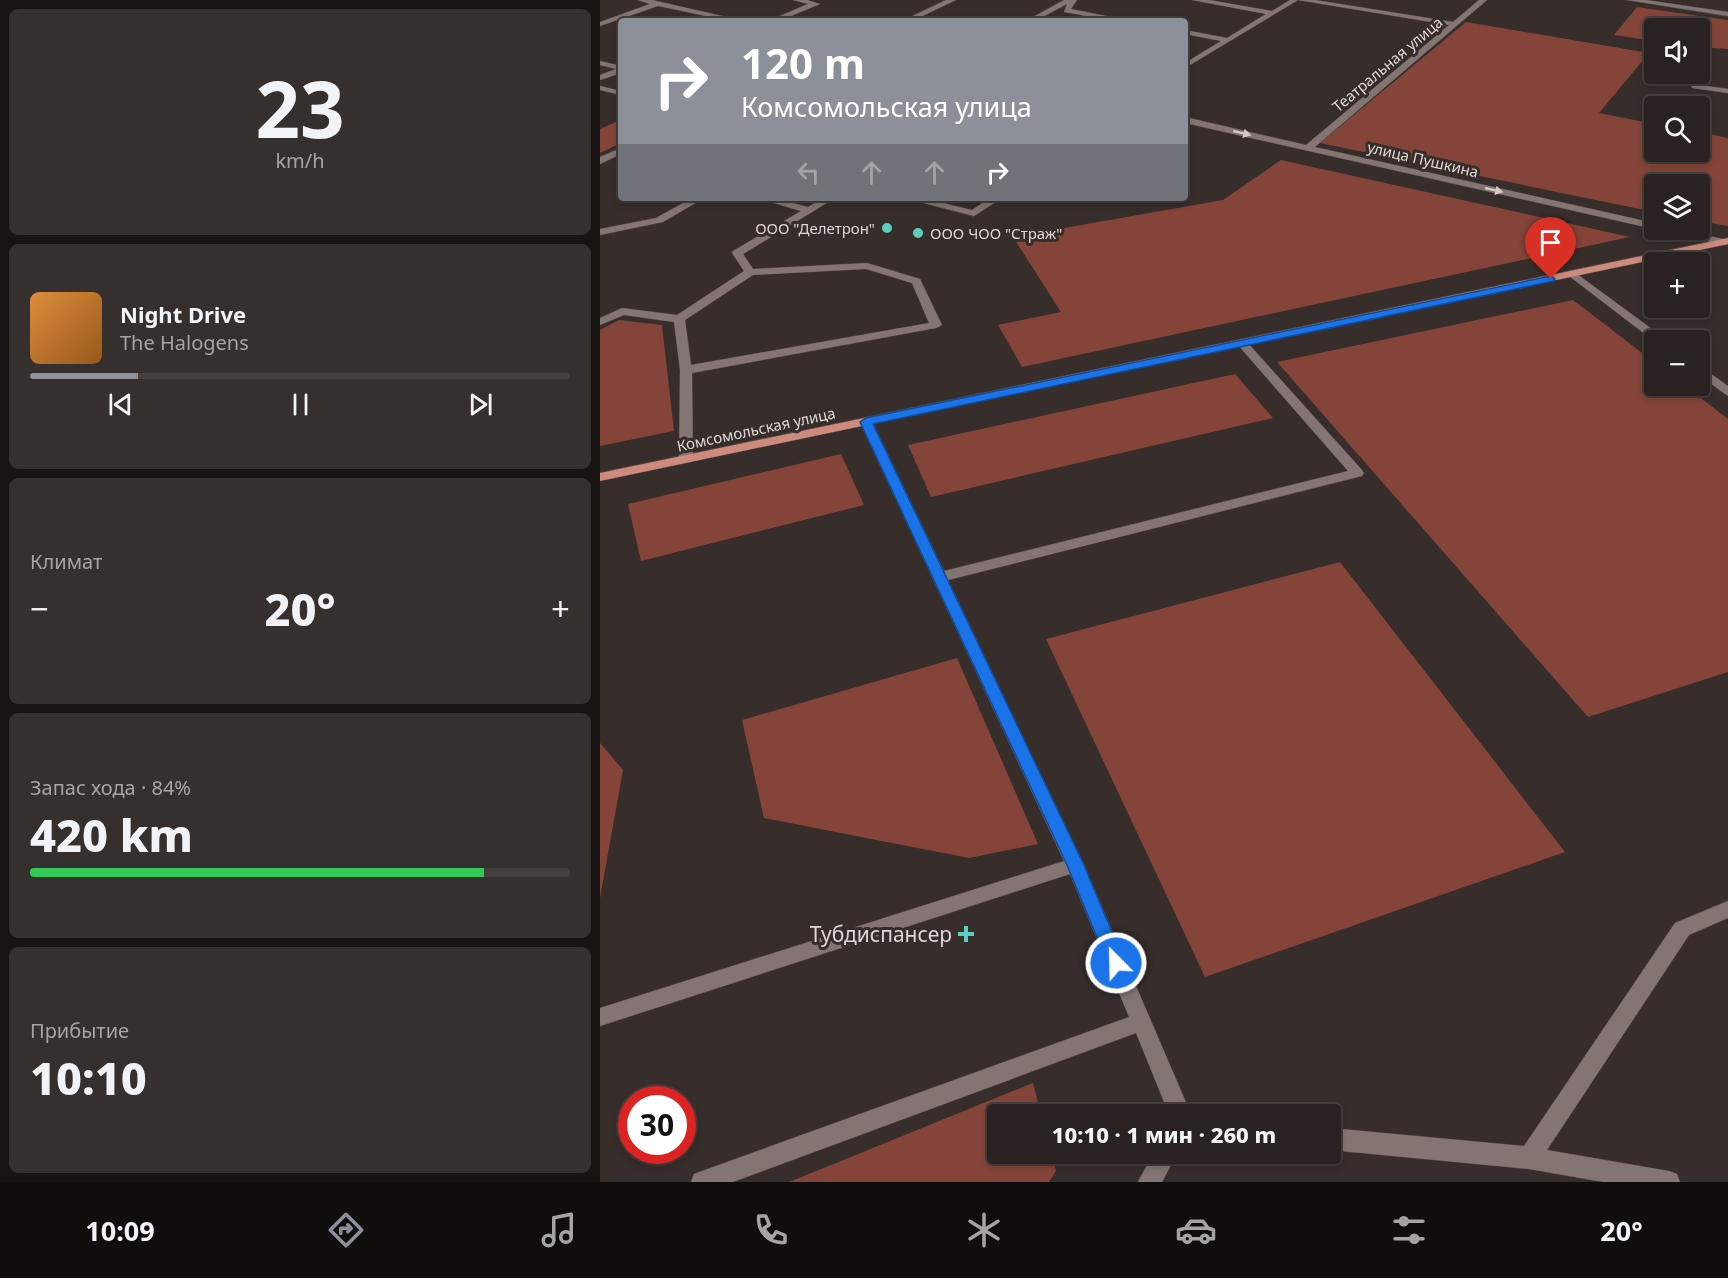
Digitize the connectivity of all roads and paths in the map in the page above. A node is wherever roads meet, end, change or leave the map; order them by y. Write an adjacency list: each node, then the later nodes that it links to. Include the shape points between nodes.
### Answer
1 (642, 0): 10 (street)
2 (797, 0): 14 (street, via 816,4)
3 (952, 0): 15 (street)
4 (1071, 0): 16 (street); 17 (street, via 1067,10)
5 (1196, 0): 11 (street)
6 (1295, 0): 11 (street)
7 (1302, 0): 19 (street)
8 (1483, 0): 19 (street, Театральная улица)
9 (1631, 0): 12 (street)
10 (657, 3): 13 (street); 18 (street)
11 (1273, 13): 21 (street)
12 (1728, 14)
13 (726, 18)
14 (780, 18)
15 (913, 18)
16 (1036, 18)
17 (1111, 18)
18 (600, 24)
19 (1454, 24): 32 (street, Театральная улица)
20 (1188, 33): 21 (street)
21 (1228, 40): 23 (street)
22 (600, 63): 24 (street)
23 (1188, 64)
24 (618, 68)
25 (618, 70): 26 (street)
26 (600, 78)
27 (1695, 86): 29 (street)
28 (600, 88): 30 (street)
29 (1728, 91)
30 (618, 92)
31 (1188, 121): 32 (street, улица Пушкина, one-way to 32)
32 (1308, 148): 42 (street, улица Пушкина, one-way to 42)
33 (618, 153): 34 (street)
34 (603, 160): 35 (street)
35 (618, 162)
36 (693, 201): 43 (street, via 658,219)
37 (772, 201): 41 (street)
38 (825, 201): 41 (street)
39 (922, 201): 40 (street, via 974,213)
40 (992, 201)
41 (809, 210): 46 (street, via 737,253)
42 (1644, 224)
43 (600, 232)
44 (1710, 239): 45 (street)
45 (1726, 242): 47 (main road, Комсомольская улица)
46 (750, 272): 48 (street); 52 (street, via 867,266 916,281 936,325)
47 (1573, 274): 50 (street); 51 (main road, Комсомольская улица)
48 (680, 318): 49 (street, via 622,311); 52 (street)
49 (600, 322)
50 (1647, 330)
51 (1242, 343): 55 (main road, Комсомольская улица); 58 (street, via 1357,473)
52 (686, 370): 56 (street)
53 (1710, 378): 54 (street)
54 (1728, 392)
55 (866, 422): 56 (main road, Комсомольская улица); 58 (street)
56 (686, 459): 57 (main road, Комсомольская улица)
57 (600, 477)
58 (939, 577): 59 (street)
59 (1075, 865): 61 (street); 62 (street)
60 (1728, 909): 65 (street, via 1682,929)
61 (600, 1017)
62 (1141, 1022): 63 (street); 67 (street)
63 (1176, 1104)
64 (1341, 1140): 65 (street)
65 (1529, 1158): 69 (street)
66 (1160, 1164): 68 (street)
67 (702, 1182)
68 (1149, 1182)
69 (1669, 1182)

